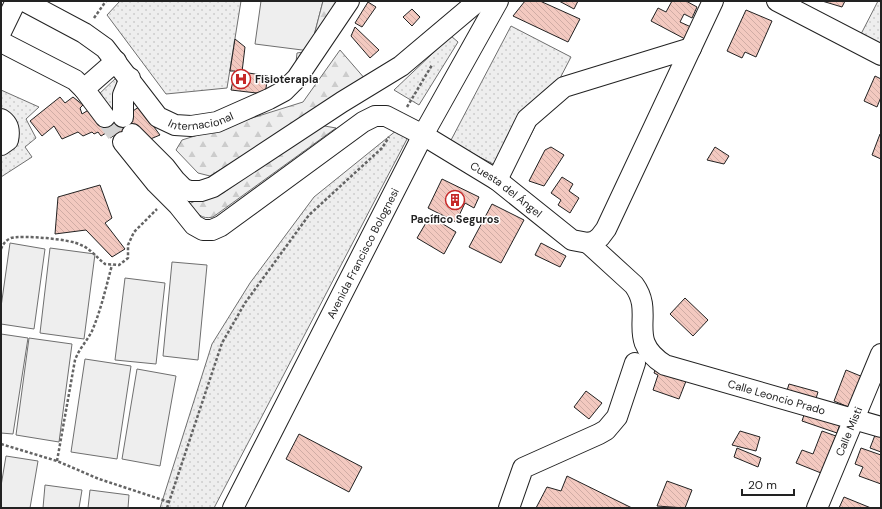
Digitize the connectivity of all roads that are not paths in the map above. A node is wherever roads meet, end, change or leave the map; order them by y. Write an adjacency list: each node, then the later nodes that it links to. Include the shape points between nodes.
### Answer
1 (16, 1): 8 (street)
2 (24, 1): 12 (street, Internacional, via 84,33 105,48)
3 (349, 1): 13 (street, Internacional, via 297,78 284,91 217,122 191,126 175,125 158,117)
4 (478, 1): 20 (street, via 401,66)
5 (498, 1): 17 (street, Avenida Francisco Bolognesi)
6 (713, 1): 10 (street)
7 (777, 1): 11 (street)
8 (1, 32)
9 (1, 42): 14 (street, via 75,80)
10 (691, 48): 19 (street, via 564,87 527,119); 21 (street, via 606,229 600,237)
11 (881, 55)
12 (116, 61): 13 (street, Internacional); 14 (street)
13 (130, 78): 16 (street, via 123,96)
14 (84, 89): 16 (street)
15 (1, 119): 18 (street, via 9,128 9,136)
16 (121, 128): 20 (street, via 165,167 179,185)
17 (423, 135): 19 (street, Cuesta del Ángel); 20 (street, Cuesta del Ángel, via 386,116 374,116 222,226 212,230 202,230 194,226); 26 (street, Avenida Francisco Bolognesi)
18 (1, 145)
19 (497, 180): 21 (street, Cuesta del Ángel, via 572,240)
20 (184, 203)
21 (588, 243): 24 (street, Calle Leoncio Prado, via 639,292 642,332 650,354 656,359 673,368)
22 (881, 354): 24 (street, Calle Misti)
23 (635, 363): 27 (street, via 612,424 599,434 523,468)
24 (854, 419): 25 (street, Calle Leoncio Prado); 28 (street, Calle Misti)
25 (881, 428)
26 (233, 508)
27 (509, 508)
28 (817, 508)

